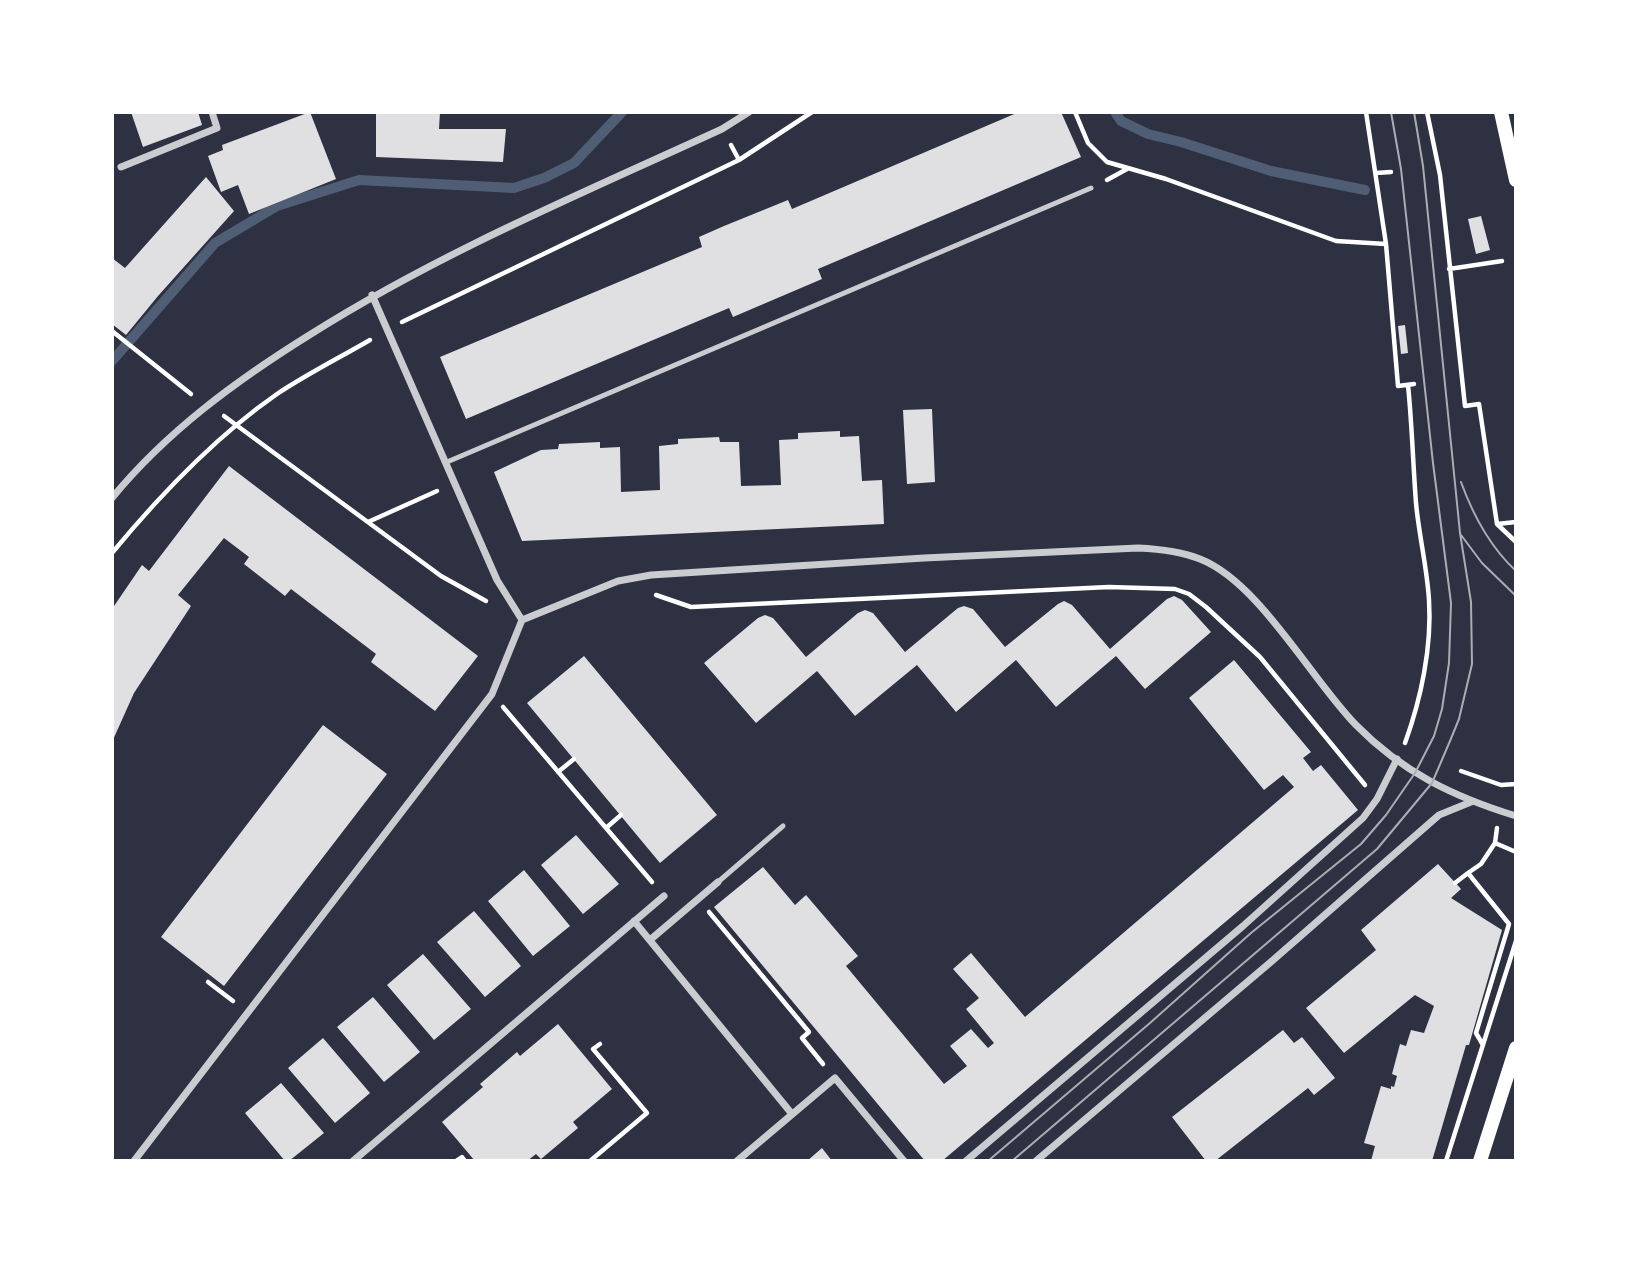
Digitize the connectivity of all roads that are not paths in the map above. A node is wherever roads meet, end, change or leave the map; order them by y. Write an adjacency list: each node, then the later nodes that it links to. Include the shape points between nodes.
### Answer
1 (212, 112): 4 (street, via 217,128)
2 (749, 112): 7 (street, via 722,129 488,236)
3 (1501, 112): 5 (main road)
4 (121, 167)
5 (1516, 180)
6 (1091, 188): 8 (lane)
7 (372, 295): 8 (street); 9 (street, via 256,368 207,406 168,438)
8 (447, 462): 10 (street, via 497,580)
9 (112, 498)
10 (522, 620): 11 (street, via 618,581 651,575 938,557 1171,550 1201,559 1240,586 1356,724); 21 (street, via 492,694)
11 (1397, 759): 12 (street); 25 (street, via 1363,818)
12 (1471, 802): 13 (street); 26 (street, via 1440,815)
13 (1516, 816)
14 (783, 826): 15 (lane)
15 (718, 882): 18 (street)
16 (664, 896): 17 (street)
17 (634, 922): 18 (street); 22 (street)
18 (650, 940): 20 (street)
19 (1516, 1048): 27 (main road)
20 (792, 1114): 23 (street); 24 (street, via 835,1078)
21 (134, 1161)
22 (353, 1161)
23 (737, 1161)
24 (904, 1161)
25 (966, 1161)
26 (1036, 1161)
27 (1480, 1161)

